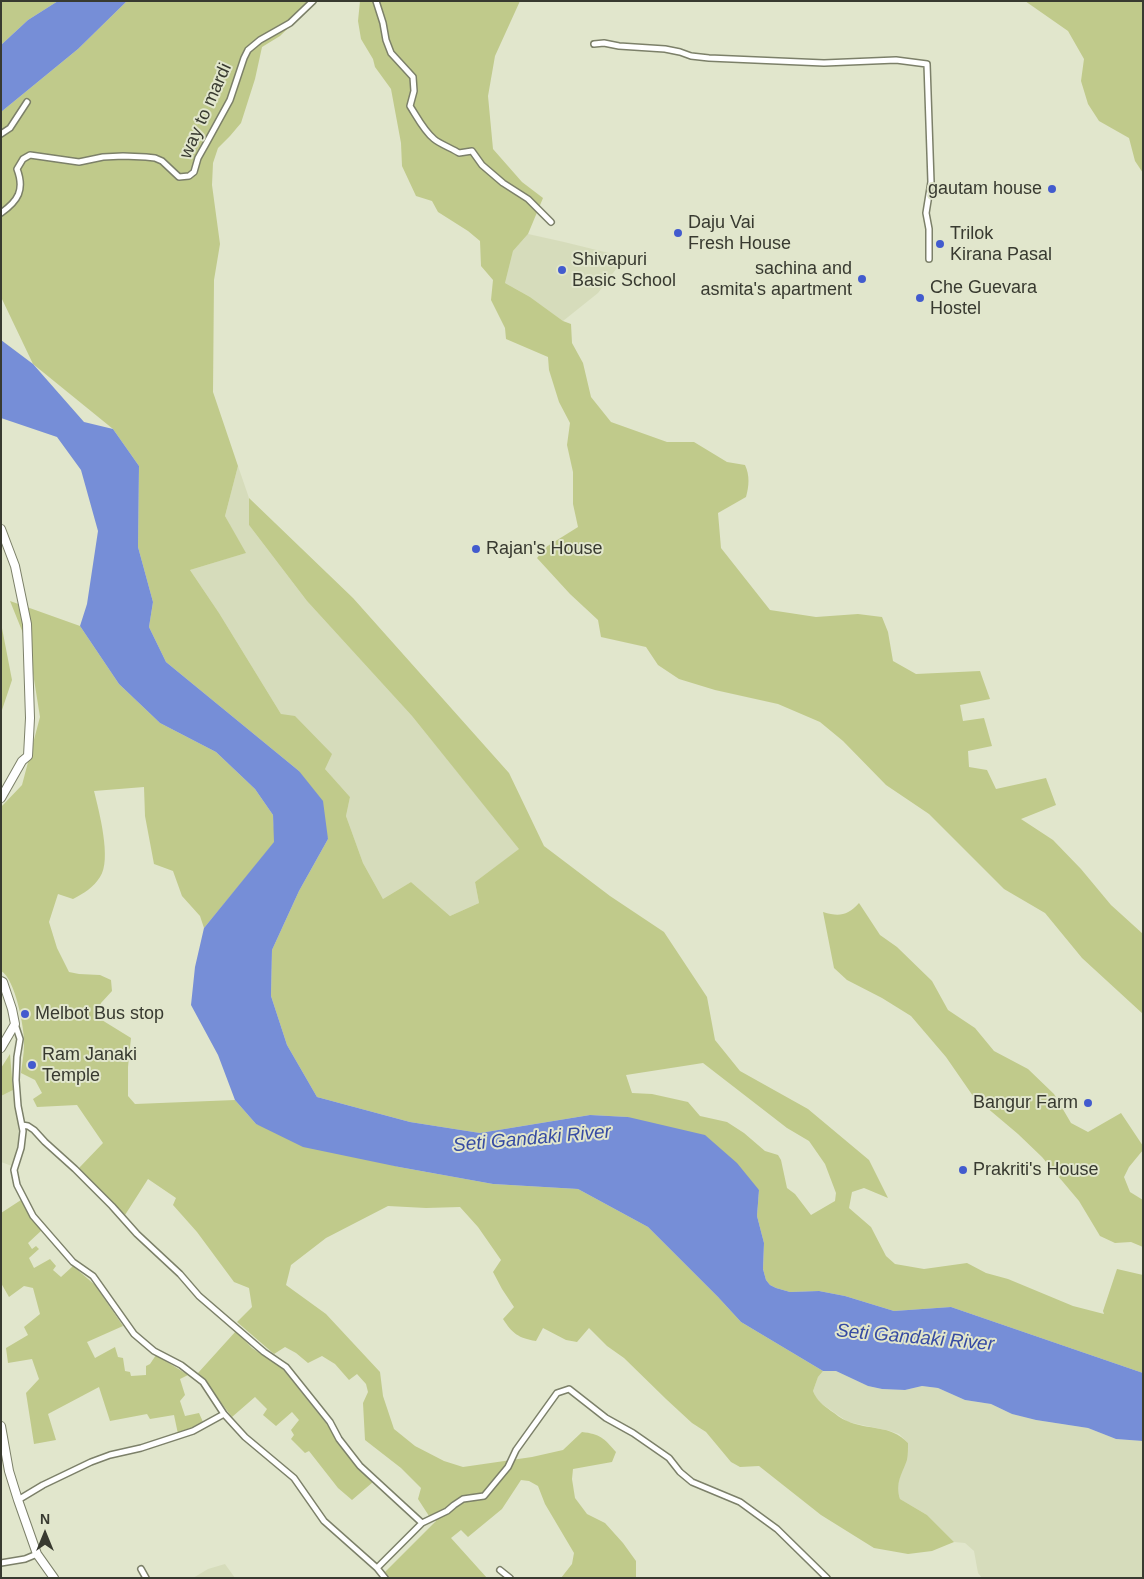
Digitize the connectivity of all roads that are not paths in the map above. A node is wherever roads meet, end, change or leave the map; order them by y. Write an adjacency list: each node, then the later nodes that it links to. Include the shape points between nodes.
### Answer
1 (313, 1): 6 (street, way to mardi, via 290,23 248,50 230,100 194,172 189,176 179,176 155,158 123,156 79,162 30,155 17,169 20,184 14,204)
2 (376, 1): 7 (street, via 391,53 413,76 410,106 419,122 435,141 459,153 472,151 482,165 528,199)
3 (594, 44): 8 (street, via 665,50 709,58 824,62 896,60 927,64 931,182 926,213)
4 (27, 102): 5 (street, via 10,128)
5 (1, 134)
6 (1, 213)
7 (551, 222)
8 (928, 259)
9 (1, 529): 10 (street, via 15,566 27,624 30,718 28,756)
10 (1, 798)
11 (1, 981): 12 (street)
12 (15, 1024): 13 (street); 14 (street, via 20,1039 16,1080)
13 (1, 1048)
14 (22, 1125): 15 (street, via 21,1148 14,1170 17,1185 33,1216 73,1262 93,1276 134,1334 154,1351 203,1382); 18 (street, via 34,1130 75,1169 199,1296 286,1367 360,1466)
15 (224, 1414): 17 (street, via 193,1431 92,1462 43,1484); 21 (street, via 245,1437 294,1478 324,1521)
16 (1, 1426): 17 (street)
17 (18, 1500): 19 (street)
18 (422, 1523): 21 (street); 28 (street, via 447,1512 463,1499 484,1496 508,1467 516,1450 557,1393 569,1388 606,1418 669,1458 692,1482 740,1502 777,1529)
19 (37, 1554): 20 (street); 25 (street)
20 (1, 1562)
21 (378, 1568): 24 (street)
22 (141, 1569): 26 (street)
23 (500, 1570): 27 (street)
24 (384, 1577)
25 (54, 1578)
26 (146, 1578)
27 (510, 1578)
28 (827, 1578)

